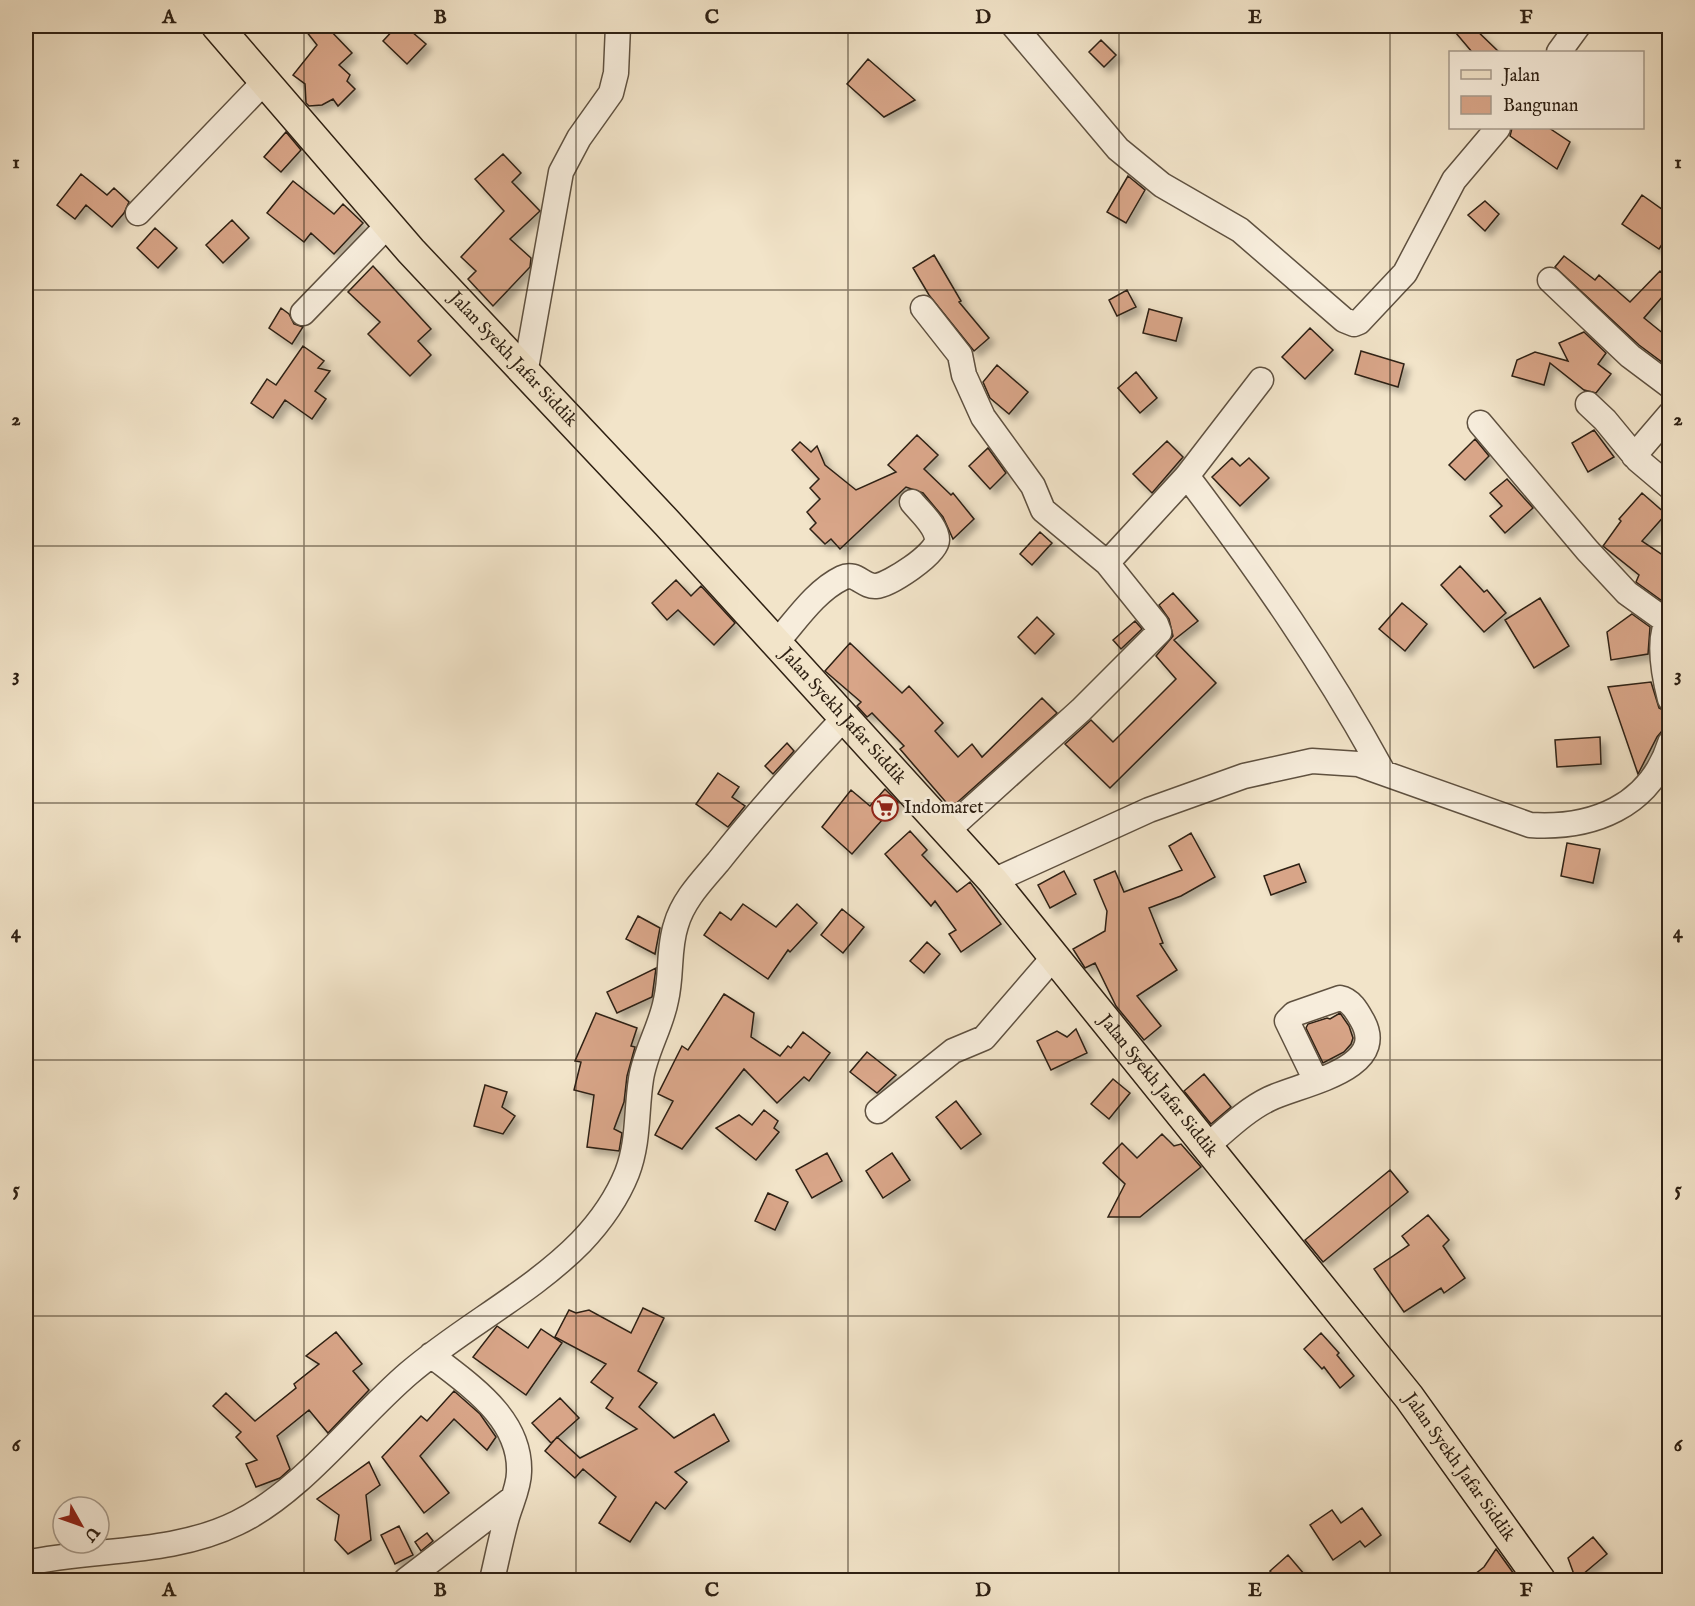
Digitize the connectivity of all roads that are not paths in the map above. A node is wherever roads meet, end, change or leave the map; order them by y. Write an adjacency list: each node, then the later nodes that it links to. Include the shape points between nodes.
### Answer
1 (217, 26): 6 (main road, Jalan Syekh Jafar Siddik)
2 (618, 26): 13 (street, via 611,93 573,147 561,172)
3 (1014, 26): 7 (street, via 1118,149 1162,185 1240,230 1344,320 1354,324 1405,273 1446,192)
4 (1578, 26): 5 (street)
5 (1560, 51)
6 (265, 81): 8 (street); 9 (main road, Jalan Syekh Jafar Siddik)
7 (1497, 129)
8 (138, 213)
9 (389, 224): 12 (street); 13 (main road, Jalan Syekh Jafar Siddik)
10 (1550, 280): 15 (street, via 1629,356)
11 (923, 308): 23 (street, via 960,355 964,375 983,417 1033,486 1043,510)
12 (303, 313)
13 (525, 375): 25 (main road, Jalan Syekh Jafar Siddik)
14 (1261, 380): 20 (street)
15 (1670, 386)
16 (1588, 404): 19 (street)
17 (1670, 414): 19 (street)
18 (1480, 423): 24 (street, via 1627,593)
19 (1634, 456): 21 (street)
20 (1187, 476): 23 (street); 29 (street, via 1285,610)
21 (1670, 487)
22 (912, 502): 25 (street, via 937,537 933,550 877,586 855,577 840,578)
23 (1107, 563): 30 (street, via 1159,632 1081,710)
24 (1668, 619): 26 (street, via 1663,647)
25 (776, 643): 27 (main road, Jalan Syekh Jafar Siddik)
26 (1670, 699)
27 (844, 718): 30 (main road, Jalan Syekh Jafar Siddik); 36 (street, via 764,804 686,902 676,922 666,1004 642,1074 638,1129 627,1172 613,1201 583,1240 549,1272)
28 (1670, 743): 29 (street, via 1664,763 1627,802 1611,813 1556,826 1530,825)
29 (1383, 772): 31 (street, via 1358,764 1312,761 1244,776 1149,810)
30 (947, 831): 31 (main road, Jalan Syekh Jafar Siddik)
31 (993, 881): 32 (main road, Jalan Syekh Jafar Siddik)
32 (1053, 957): 34 (street, via 984,1038 953,1051); 35 (main road, Jalan Syekh Jafar Siddik)
33 (1316, 1081): 35 (street, via 1268,1099)
34 (878, 1111)
35 (1207, 1146): 41 (main road, Jalan Syekh Jafar Siddik, via 1409,1397)
36 (431, 1355): 37 (street, via 474,1389 503,1419 515,1440 519,1475); 38 (street, via 285,1490 239,1522 201,1538 166,1546)
37 (513, 1498): 39 (street); 40 (street)
38 (26, 1563)
39 (406, 1581)
40 (492, 1581)
41 (1540, 1581)

